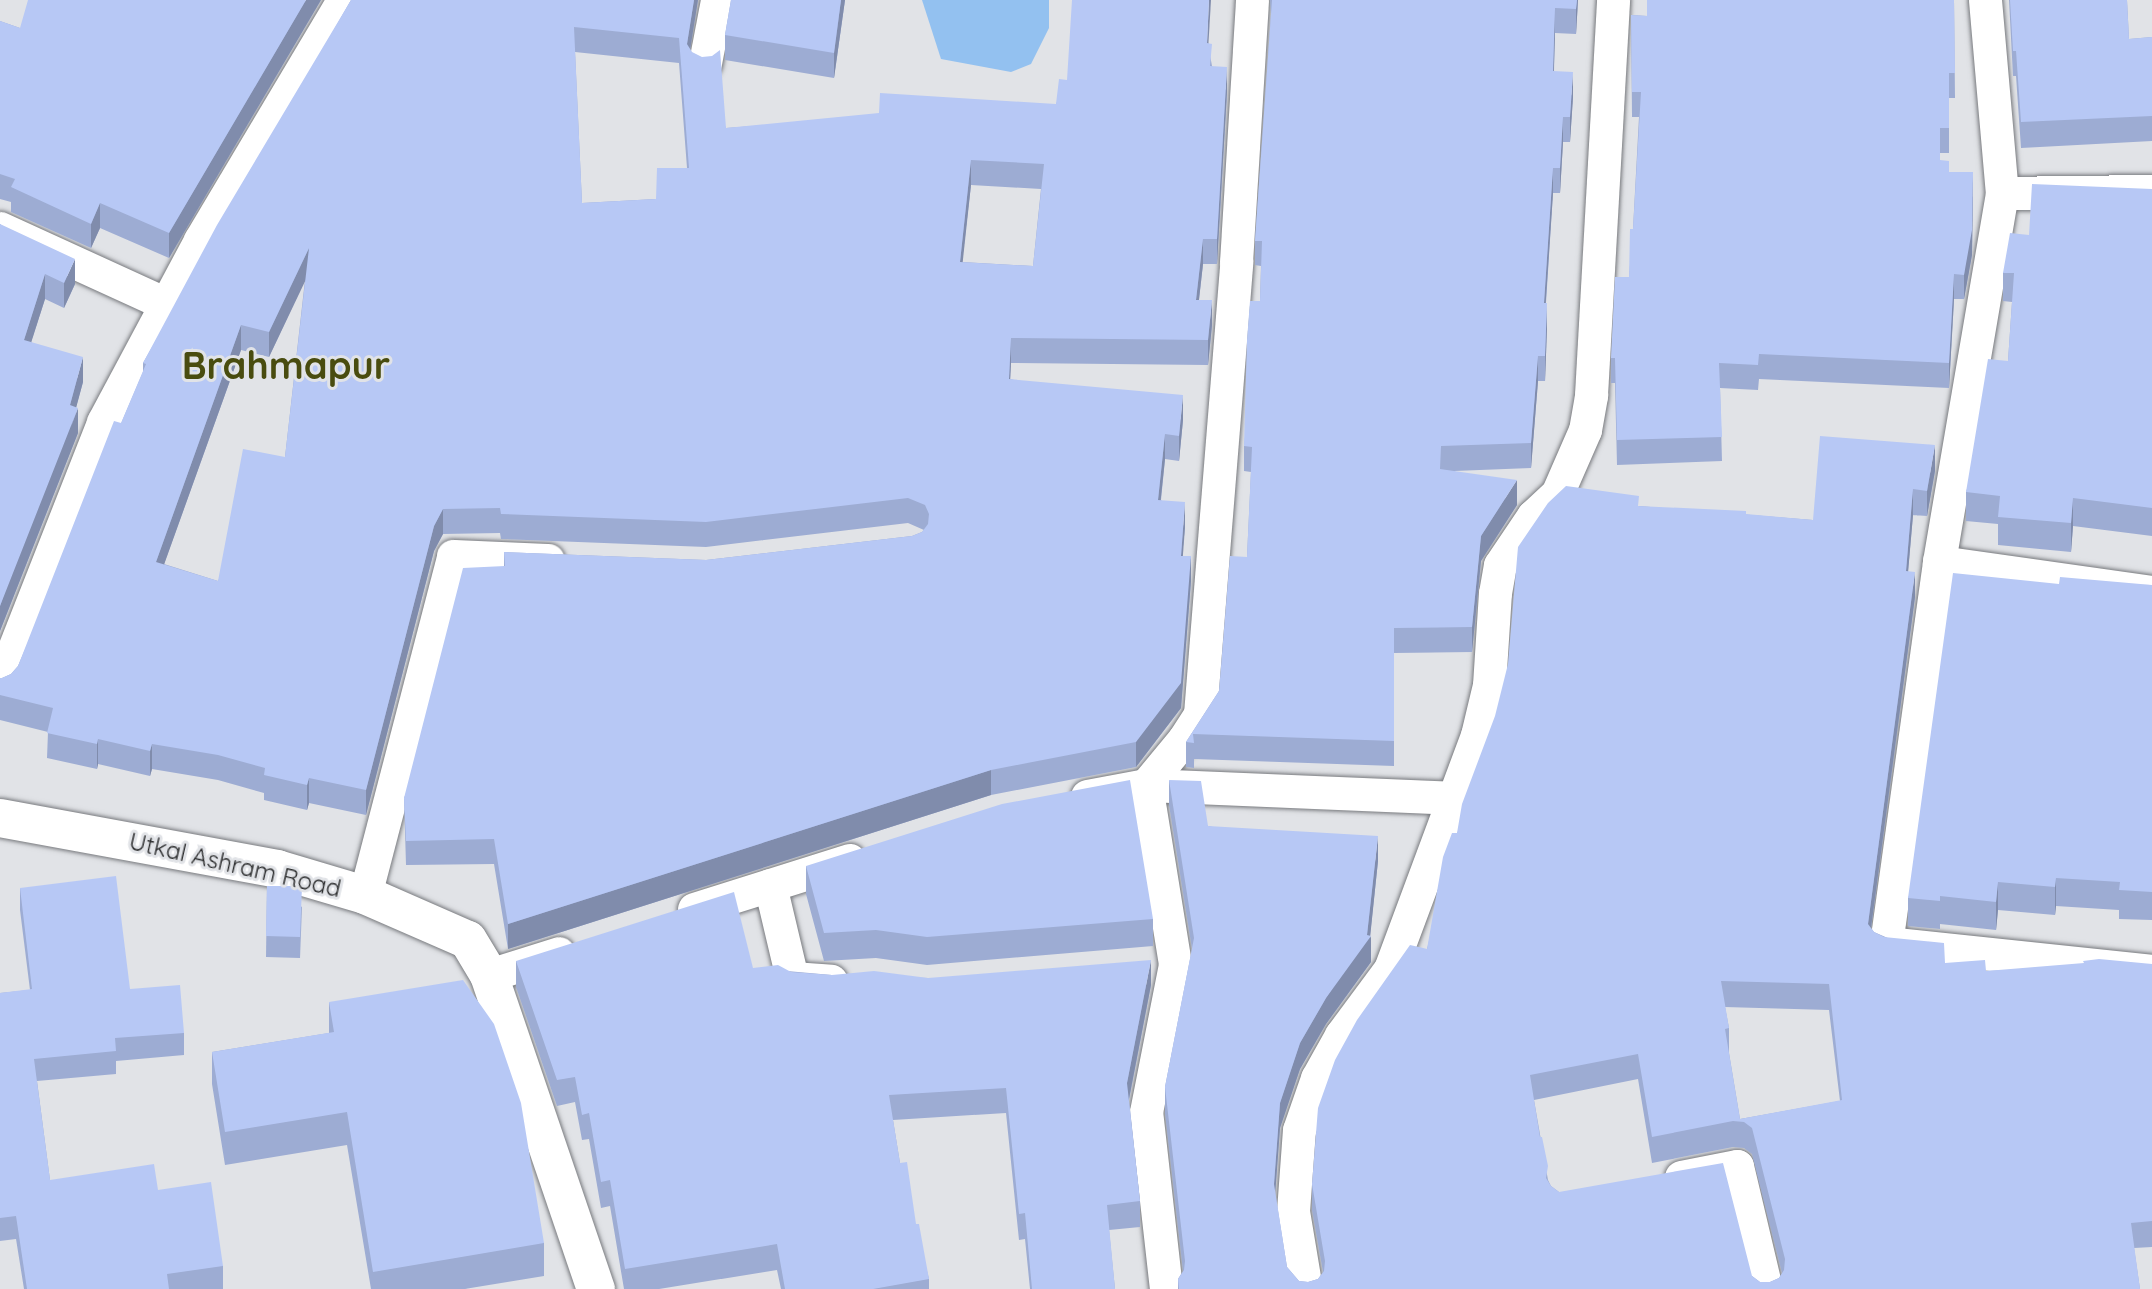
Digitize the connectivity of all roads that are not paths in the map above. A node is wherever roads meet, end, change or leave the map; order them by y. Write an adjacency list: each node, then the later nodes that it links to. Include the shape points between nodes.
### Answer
1 (343, 0): 10 (street)
2 (717, 0): 6 (street)
3 (1252, 0): 15 (street, via 1200,714)
4 (1613, 0): 16 (street, via 1586,430 1556,494 1533,516 1500,565 1489,685 1477,735)
5 (1985, 0): 8 (street)
6 (705, 63)
7 (2152, 191): 8 (street)
8 (2002, 193): 12 (street)
9 (0, 228): 10 (street)
10 (166, 304): 14 (street, via 103,422)
11 (573, 561): 21 (street, via 453,556)
12 (1939, 562): 13 (street); 24 (street, via 1886,943)
13 (2152, 592)
14 (0, 684)
15 (1146, 785): 16 (street); 17 (street); 29 (street, via 1161,965 1146,1112)
16 (1453, 798): 30 (street, via 1390,970 1341,1035 1317,1078 1299,1130 1293,1211)
17 (1051, 803)
18 (0, 818): 21 (main road, Utkal Ashram Road, via 276,869)
19 (883, 849): 20 (street)
20 (770, 885): 22 (street); 26 (street, via 792,978)
21 (365, 895): 25 (main road, Utkal Ashram Road, via 468,940)
22 (668, 918)
23 (591, 942): 25 (street)
24 (2152, 971)
25 (489, 975): 28 (main road, Utkal Ashram Road)
26 (860, 978)
27 (1644, 1184): 31 (street, via 1737,1166)
28 (596, 1289)
29 (1166, 1289)
30 (1306, 1289)
31 (1766, 1289)

